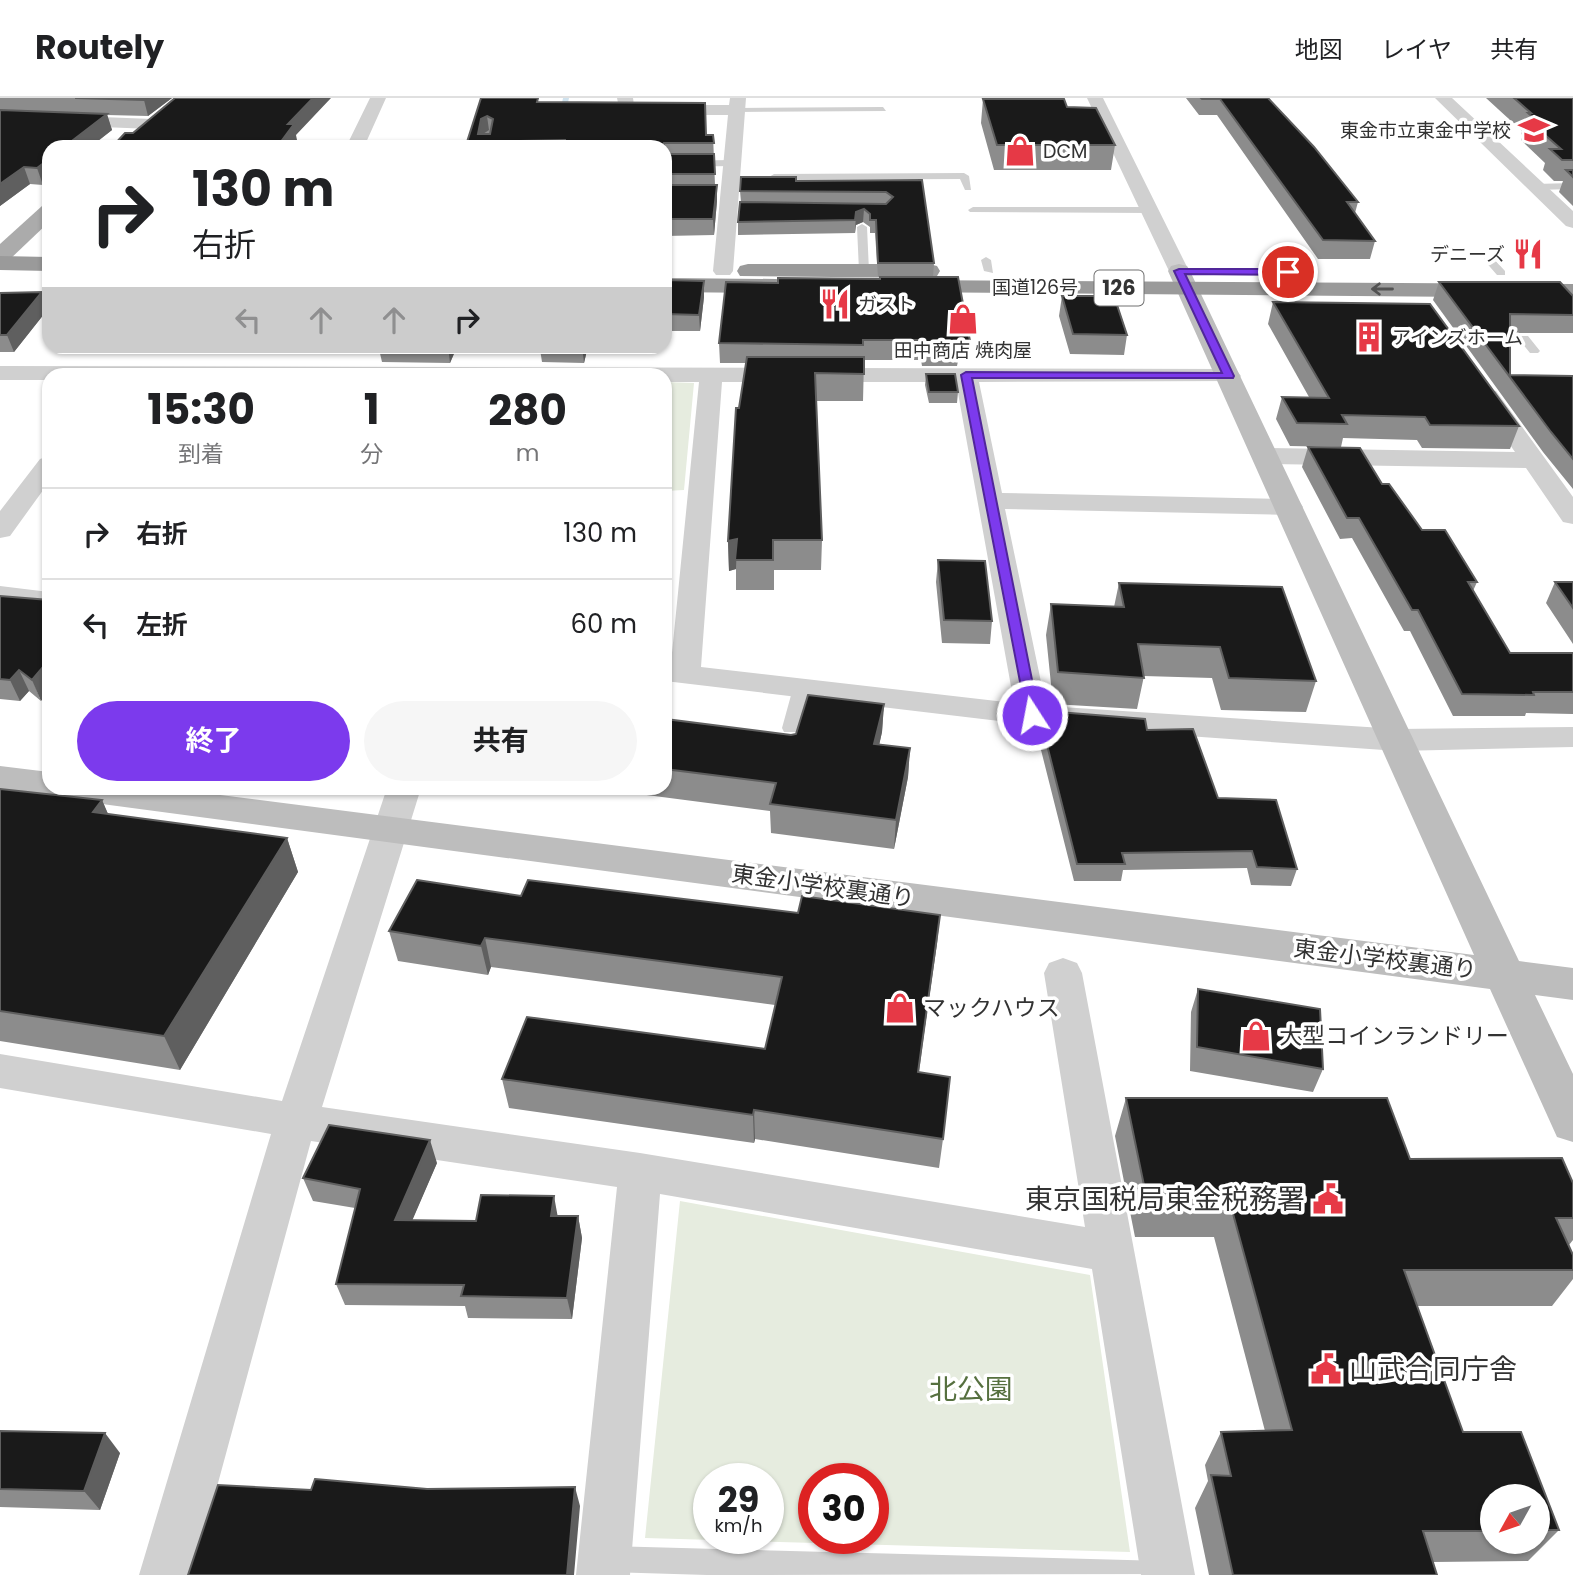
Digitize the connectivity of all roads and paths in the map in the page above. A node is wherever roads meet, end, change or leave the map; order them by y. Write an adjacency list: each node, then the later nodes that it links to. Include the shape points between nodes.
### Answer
1 (378, 98): 11 (street)
2 (625, 98): 5 (street, via 630,110)
3 (1095, 98): 19 (street)
4 (1443, 98): 15 (street)
5 (738, 104): 7 (lane); 17 (street)
6 (172, 109): 9 (main road)
7 (883, 109)
8 (0, 118): 9 (street)
9 (152, 124): 10 (main road)
10 (133, 139)
11 (358, 140)
12 (672, 167): 17 (lane)
13 (768, 177): 16 (lane, via 964,176)
14 (1573, 186): 15 (lane)
15 (1535, 187): 21 (street)
16 (968, 188)
17 (732, 190): 27 (street)
18 (973, 210): 19 (lane)
19 (1149, 210): 30 (street)
20 (42, 217): 23 (main road)
21 (1573, 222)
22 (862, 227): 28 (lane)
23 (0, 256)
24 (0, 263): 25 (highway)
25 (42, 264)
26 (672, 271): 27 (highway, 国道126号 / 126)
27 (723, 271): 28 (highway, 国道126号 / 126)
28 (864, 271): 30 (highway, 国道126号 / 126, via 987,265)
29 (1573, 273): 32 (highway, 国道126号 / 126)
30 (1184, 280): 32 (highway, 国道126号 / 126); 34 (highway, 国道126号 / 126); 35 (highway, 国道126号 / 126, one-way to 30); 46 (street)
31 (0, 281): 33 (highway)
32 (1492, 281): 35 (highway, 国道126号 / 126); 36 (highway, 国道126号 / 126)
33 (42, 282)
34 (672, 285)
35 (1412, 289): 37 (street)
36 (1573, 290)
37 (1427, 310)
38 (1524, 338): 39 (lane)
39 (1534, 351)
40 (1471, 372): 48 (street)
41 (0, 373): 42 (street)
42 (42, 373)
43 (672, 374): 44 (street)
44 (711, 374): 45 (street); 56 (street)
45 (966, 375): 46 (street); 50 (street)
46 (1229, 376): 47 (street)
47 (1266, 456): 48 (street); 51 (street)
48 (1534, 460): 52 (street)
49 (42, 473): 53 (street)
50 (990, 501): 51 (street); 58 (street)
51 (1290, 507): 61 (street)
52 (1573, 516)
53 (0, 530)
54 (0, 596): 55 (street)
55 (42, 600)
56 (675, 673): 57 (street)
57 (801, 688): 58 (street); 59 (lane)
58 (1032, 715): 61 (street)
59 (790, 728)
60 (1573, 737): 61 (street)
61 (1398, 740): 68 (street)
62 (0, 778): 63 (street)
63 (42, 784)
64 (128, 795): 66 (street, 東金小学校裏通り)
65 (402, 795): 66 (street)
66 (393, 828): 68 (street, 東金小学校裏通り); 71 (street)
67 (1063, 973): 74 (street)
68 (1504, 973): 69 (street, 東金小学校裏通り); 72 (street)
69 (1573, 984)
70 (0, 1071): 71 (street)
71 (296, 1121): 73 (street); 76 (street)
72 (1573, 1123)
73 (640, 1172): 74 (street); 75 (street)
74 (1113, 1252): 77 (street)
75 (603, 1567): 77 (lane)
76 (166, 1575)
77 (1168, 1575)

